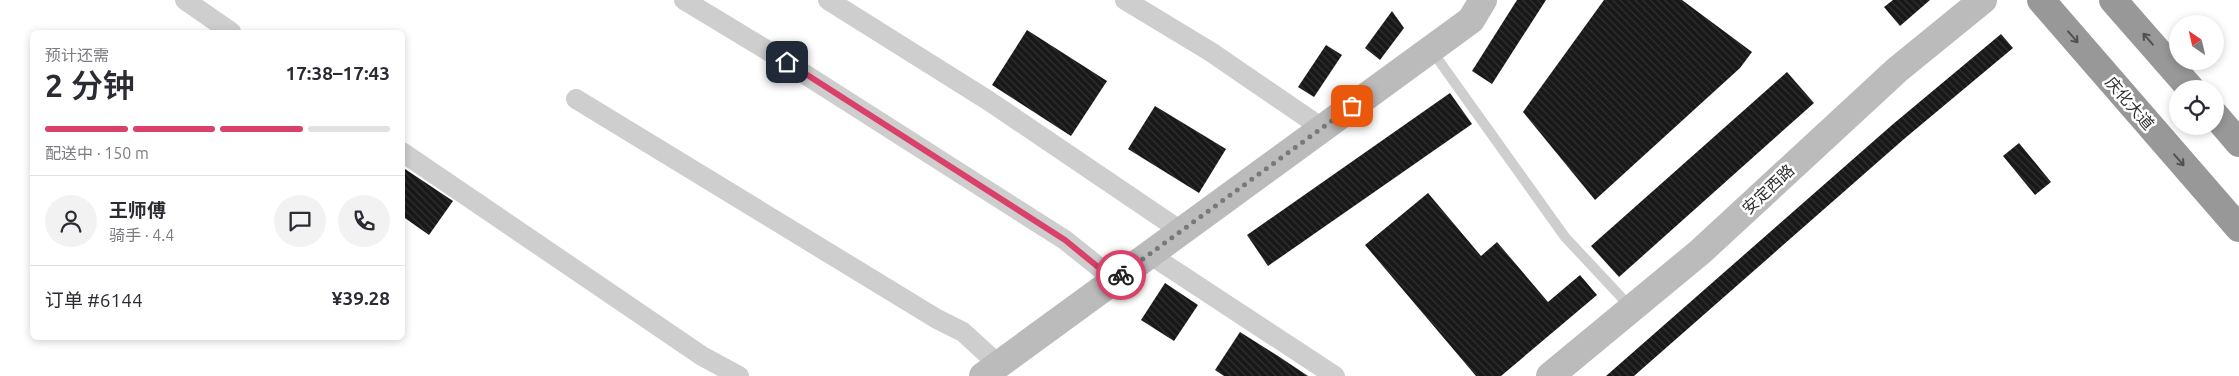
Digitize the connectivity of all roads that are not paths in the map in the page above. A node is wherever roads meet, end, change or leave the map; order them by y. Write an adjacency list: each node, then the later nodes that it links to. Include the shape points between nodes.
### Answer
1 (185, 0): 10 (street)
2 (684, 0): 21 (street, via 1065,240)
3 (828, 0): 19 (street, via 989,101)
4 (1125, 0): 15 (street, via 1211,52)
5 (1483, 0): 11 (street, via 1471,20)
6 (1962, 0): 22 (street, 安定西路, via 1889,59 1691,242)
7 (1983, 0): 27 (street, 安定西路, via 1897,70 1700,252)
8 (2042, 0): 18 (highway, 庆化大道, one-way to 18)
9 (2113, 0): 12 (highway, one-way to 9)
10 (228, 30)
11 (1431, 49): 15 (street); 22 (lane, via 1565,238)
12 (2184, 80)
13 (576, 99): 23 (street, via 962,332)
14 (2224, 126): 16 (highway)
15 (1322, 128): 19 (street)
16 (2239, 143)
17 (405, 154): 24 (street, via 702,356)
18 (2239, 228)
19 (1181, 231): 20 (street)
20 (1149, 254): 21 (street); 25 (street)
21 (1114, 280): 23 (street)
22 (1623, 299): 26 (street, 安定西路)
23 (991, 370)
24 (739, 376)
25 (1335, 376)
26 (1530, 376)
27 (1550, 376)

